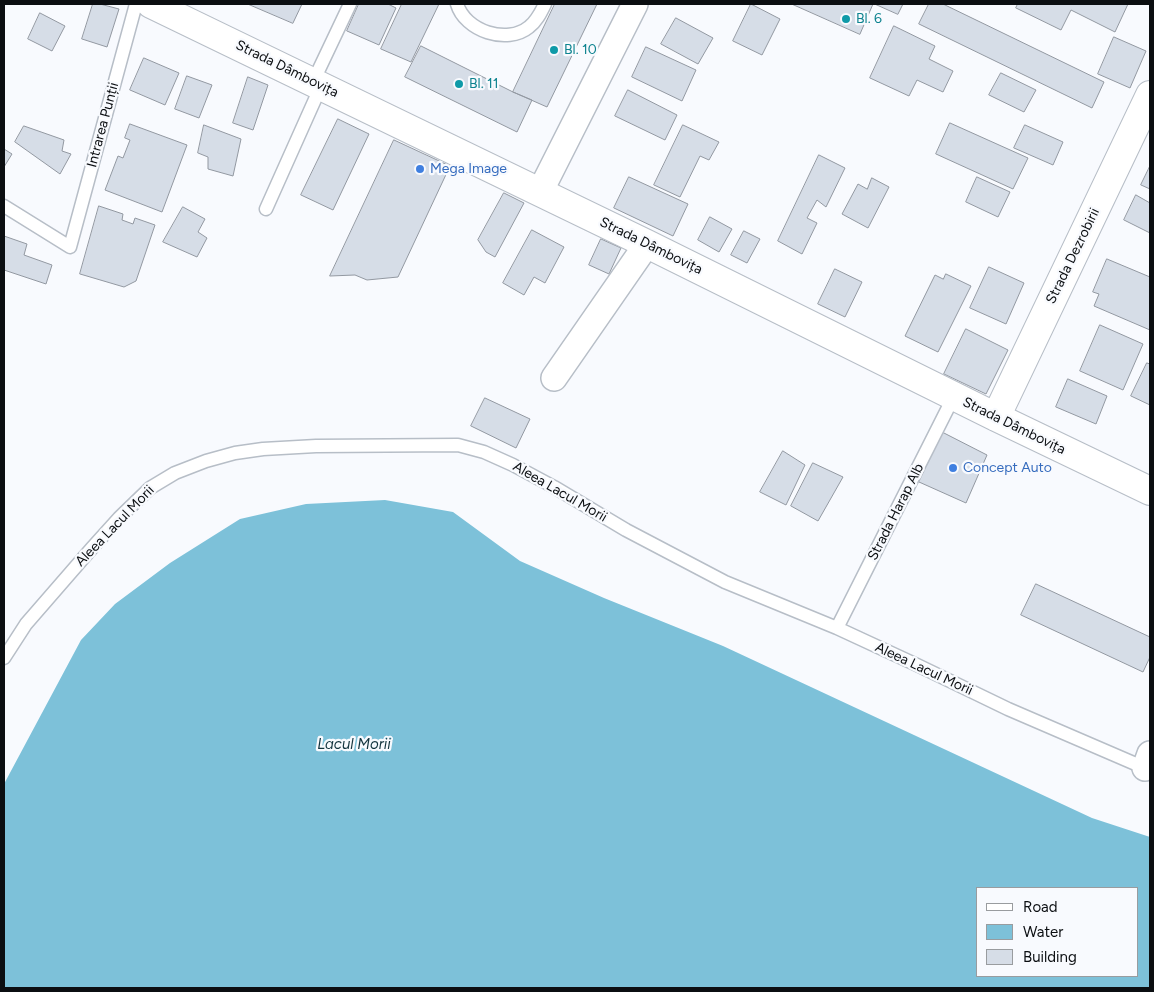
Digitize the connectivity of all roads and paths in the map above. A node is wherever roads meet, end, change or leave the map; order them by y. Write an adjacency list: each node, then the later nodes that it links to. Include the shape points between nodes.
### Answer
1 (136, 4): 10 (lane, Intrarea Punții, via 70,247)
2 (151, 4): 7 (street, Strada Dâmbovița)
3 (350, 4): 7 (lane)
4 (457, 4): 5 (lane, via 465,19 482,30 502,36 516,34 529,27)
5 (545, 4)
6 (635, 4): 9 (street)
7 (317, 84): 9 (street, Strada Dâmbovița); 11 (lane)
8 (1150, 95): 15 (street, Strada Dezrobirii)
9 (540, 192): 12 (street, Strada Dâmbovița)
10 (4, 206)
11 (266, 209)
12 (647, 244): 13 (street); 14 (street, Strada Dâmbovița)
13 (554, 378)
14 (954, 396): 15 (street, Strada Dâmbovița); 17 (lane, Strada Harap Alb)
15 (996, 417): 16 (street, Strada Dâmbovița)
16 (1150, 491)
17 (837, 628): 18 (lane, Aleea Lacul Morii, via 725,582 484,452 458,445 316,446 235,454 188,467 159,482 137,500 92,548 26,624); 19 (lane, Aleea Lacul Morii, via 1008,709)
18 (4, 658)
19 (1148, 764)

